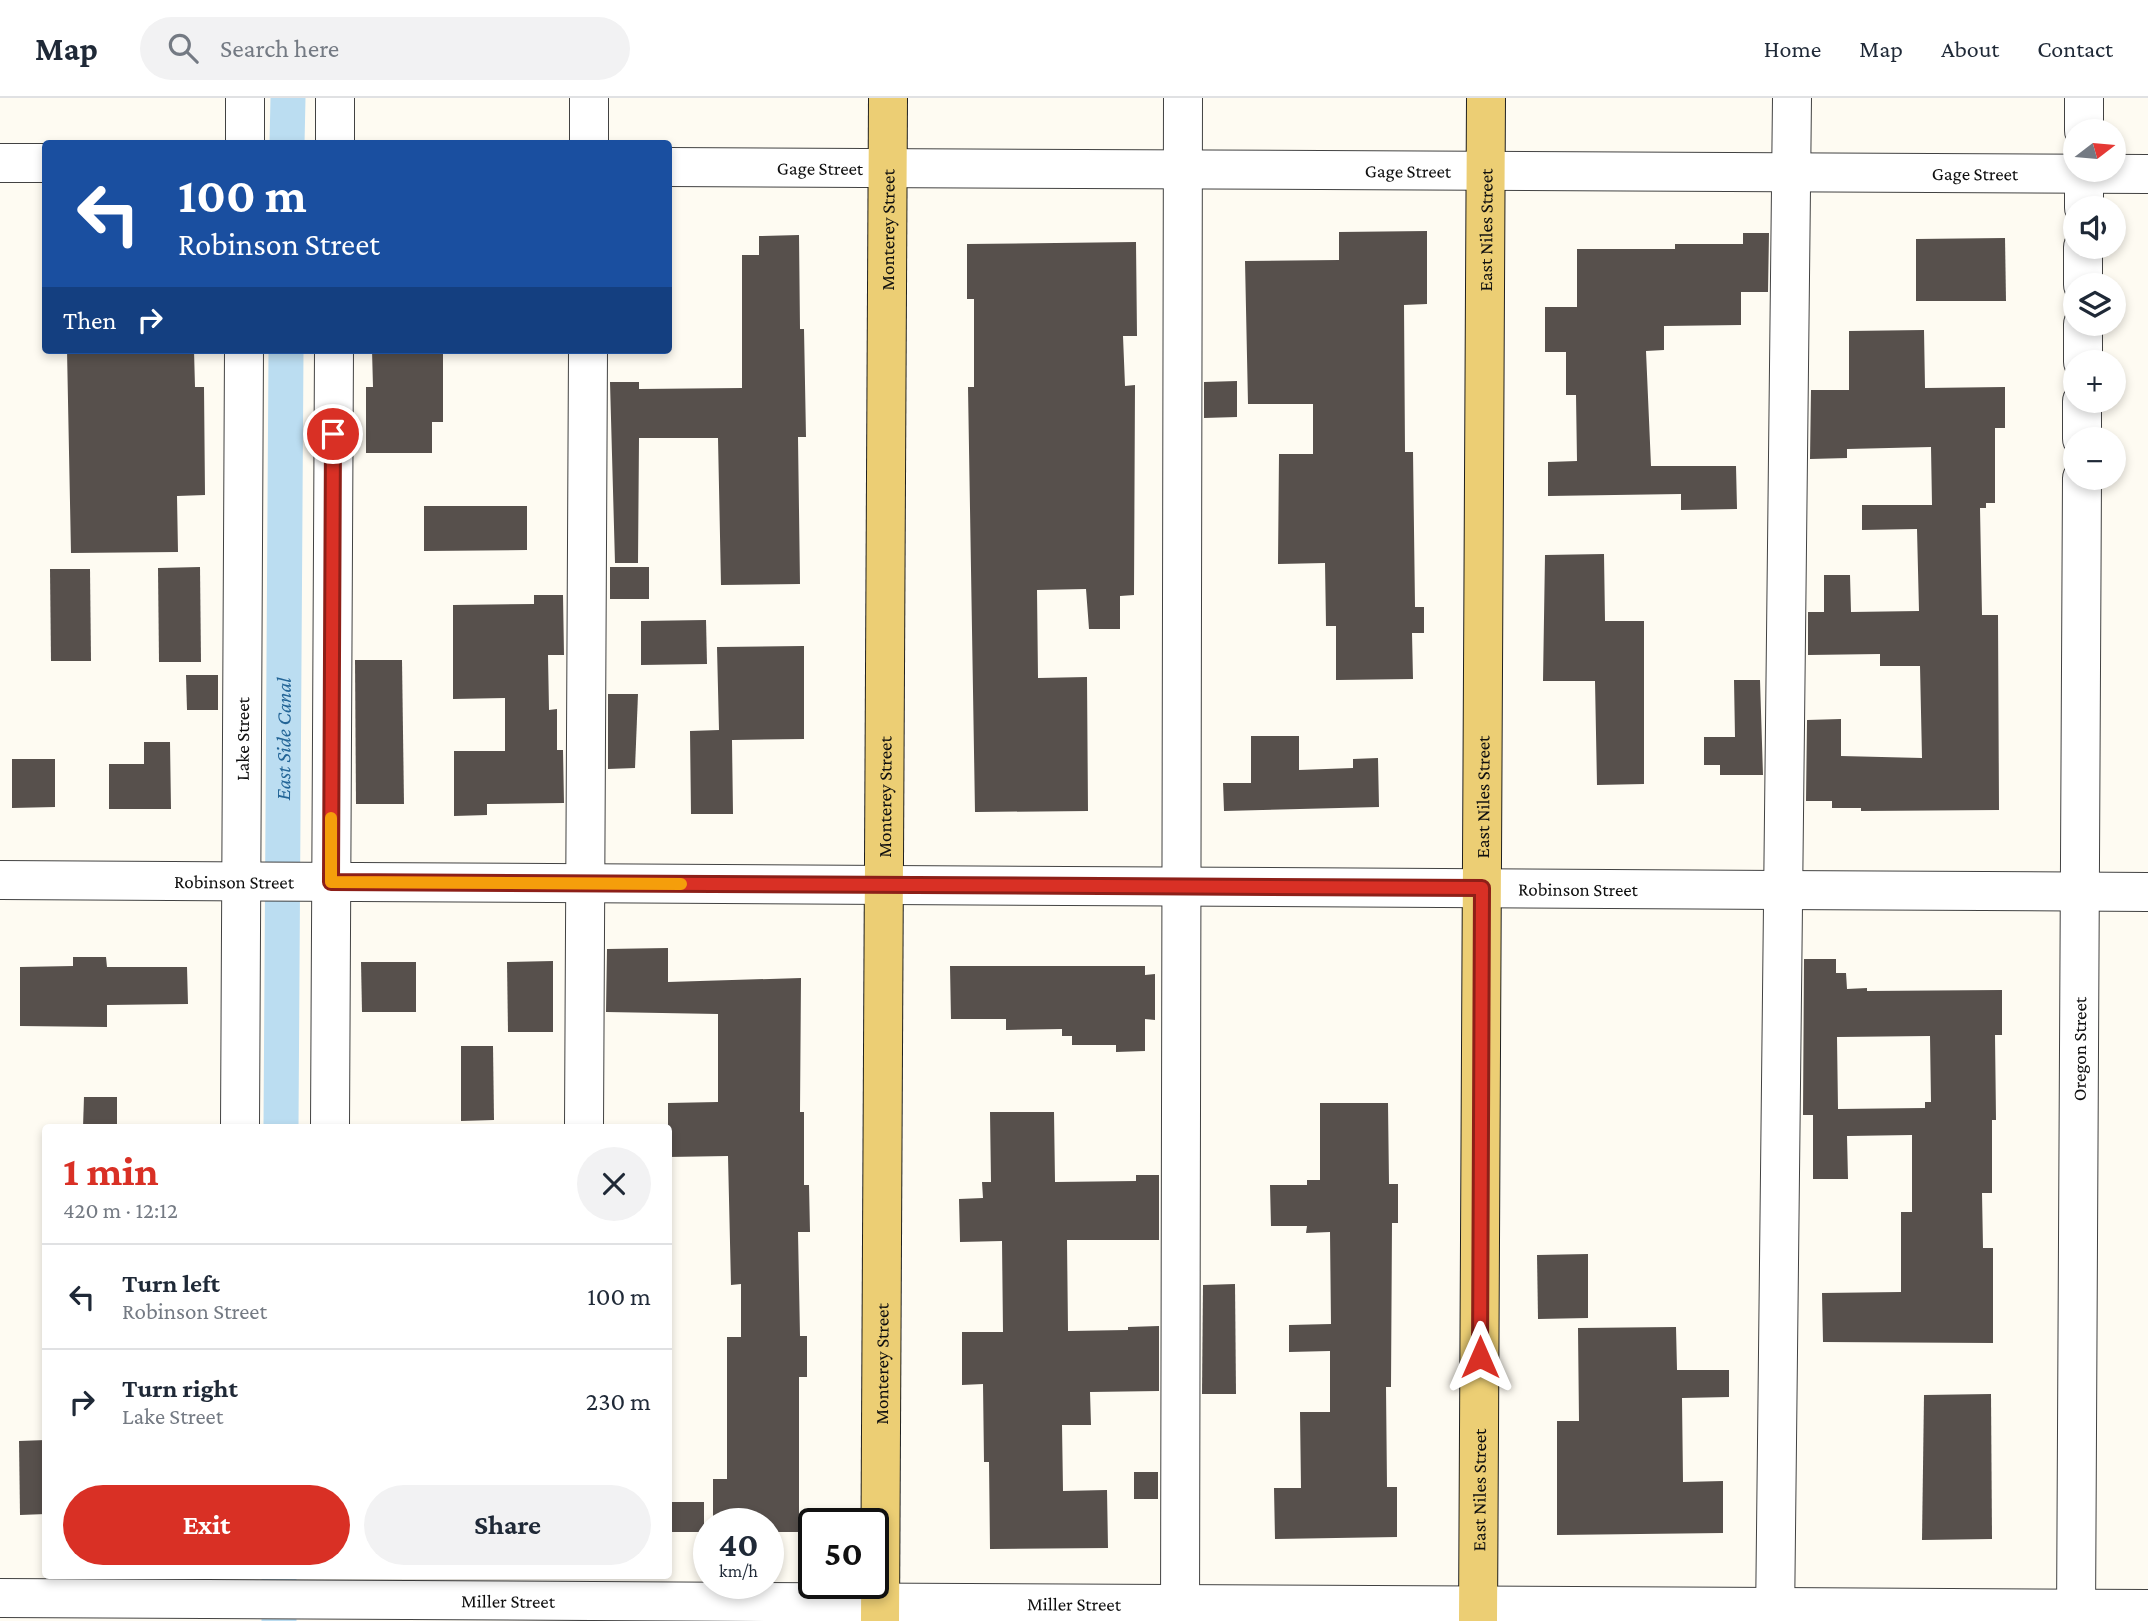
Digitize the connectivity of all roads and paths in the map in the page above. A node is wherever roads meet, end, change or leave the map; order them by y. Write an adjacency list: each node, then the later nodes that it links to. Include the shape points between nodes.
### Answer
1 (246, 98): 10 (street)
2 (335, 98): 11 (street)
3 (589, 98): 12 (street)
4 (888, 98): 16 (main road, Monterey Street)
5 (1183, 98): 17 (street)
6 (1486, 98): 18 (main road, East Niles Street)
7 (1792, 98): 19 (street)
8 (2084, 98): 9 (street)
9 (2084, 119)
10 (245, 140)
11 (335, 140)
12 (589, 140)
13 (0, 163): 14 (street)
14 (42, 163)
15 (672, 167): 16 (street, Gage Street)
16 (888, 167): 17 (street, Gage Street); 30 (main road, Monterey Street)
17 (1182, 169): 18 (street, Gage Street); 31 (street)
18 (1486, 171): 19 (street, Gage Street); 32 (main road, East Niles Street)
19 (1792, 173): 21 (street, Gage Street); 33 (street)
20 (2148, 174): 21 (street, Gage Street)
21 (2084, 184)
22 (244, 354): 27 (street, Lake Street)
23 (334, 354): 28 (street)
24 (588, 354): 29 (street)
25 (2082, 490): 34 (street, Oregon Street)
26 (0, 880): 27 (street, Robinson Street)
27 (242, 882): 28 (street, Robinson Street); 36 (street, Lake Street)
28 (331, 882): 29 (street, Robinson Street); 37 (street)
29 (585, 883): 30 (street, Robinson Street); 38 (street)
30 (884, 885): 31 (street, Robinson Street); 44 (main road, Monterey Street)
31 (1181, 887): 32 (street, Robinson Street); 45 (street)
32 (1482, 888): 33 (street, Robinson Street); 46 (main road, East Niles Street)
33 (1786, 890): 34 (street, Robinson Street); 47 (street)
34 (2080, 891): 35 (street, Robinson Street); 48 (street, Oregon Street)
35 (2148, 892)
36 (240, 1124)
37 (330, 1124)
38 (584, 1124)
39 (0, 1598): 40 (street, Miller Street)
40 (237, 1598): 41 (street, Miller Street)
41 (327, 1598): 42 (street, Miller Street)
42 (581, 1599): 44 (street, Miller Street)
43 (2148, 1609): 48 (street, Miller Street)
44 (880, 1612): 45 (street, Miller Street)
45 (1180, 1612): 46 (street, Miller Street)
46 (1478, 1613): 47 (street, Miller Street)
47 (1775, 1614): 48 (street, Miller Street)
48 (2076, 1615)

